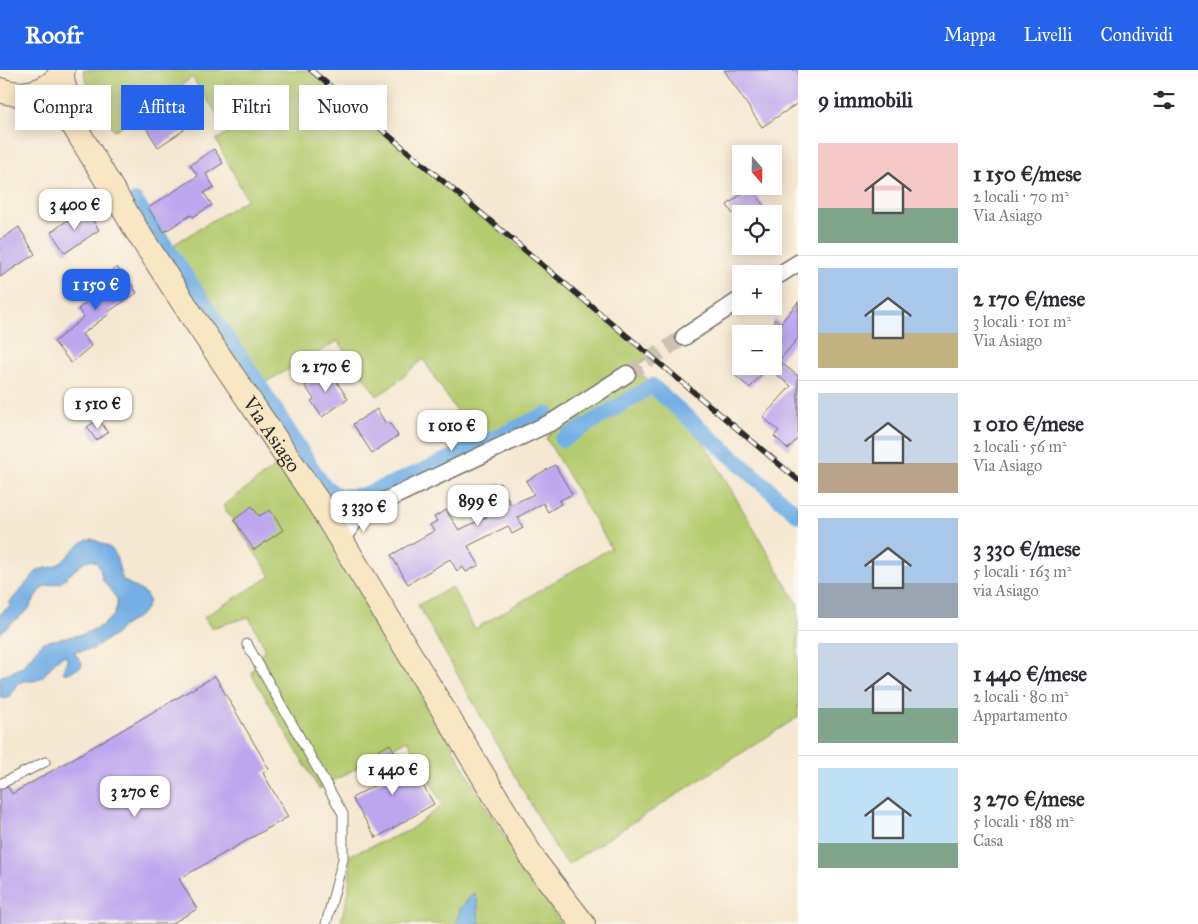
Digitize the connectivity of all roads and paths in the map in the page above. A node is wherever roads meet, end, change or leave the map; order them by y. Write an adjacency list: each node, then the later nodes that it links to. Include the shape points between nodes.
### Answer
1 (62, 72): 2 (main road, Via Asiago); 3 (main road, Via Asiago)
2 (47, 85)
3 (65, 85)
4 (0, 90): 5 (main road, Via Asiago)
5 (15, 93)
6 (77, 130): 12 (main road, Via Asiago, via 194,319)
7 (798, 262): 8 (street)
8 (782, 273)
9 (732, 305): 10 (street)
10 (684, 337)
11 (627, 374): 13 (street, via 554,421)
12 (320, 505): 13 (street, via 341,513); 14 (main road, Via Asiago)
13 (363, 511): 14 (street, via 346,532)
14 (343, 543): 19 (main road, Via Asiago, via 535,862)
15 (247, 644): 18 (lane, via 343,814 343,859)
16 (45, 762): 17 (lane)
17 (0, 784)
18 (326, 924)
19 (583, 924)

